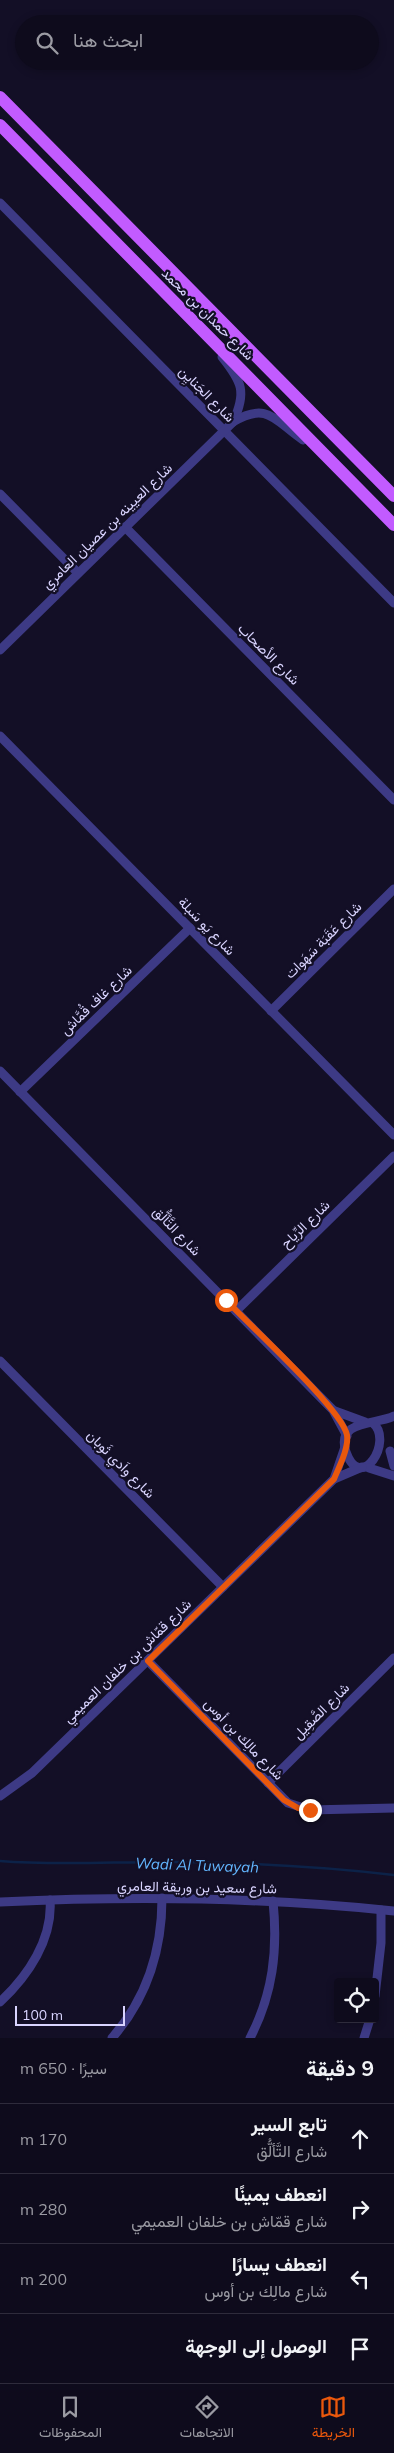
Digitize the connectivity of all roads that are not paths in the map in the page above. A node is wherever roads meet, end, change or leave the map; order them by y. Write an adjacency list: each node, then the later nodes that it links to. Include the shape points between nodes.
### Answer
1 (0, 97): 9 (main road, شارع حمدان بن محمد)
2 (0, 125): 4 (main road, شارع حمدان بن محمد)
3 (0, 203): 6 (street, شارع الجَنايِن)
4 (201, 329): 5 (street, شارع العيينه بن عصيان العامري, via 240,383 242,399); 7 (main road, شارع حمدان بن محمد)
5 (233, 422): 6 (street, شارع العيينه بن عصيان العامري); 7 (street, شارع العيينه بن عصيان العامري, via 254,412 266,414)
6 (224, 430): 11 (street, شارع العيينه بن عصيان العامري); 13 (street, شارع الجَنايِن)
7 (319, 448): 10 (main road, شارع حمدان بن محمد)
8 (0, 494): 12 (street)
9 (394, 496)
10 (394, 525)
11 (125, 527): 12 (street, شارع العيينه بن عصيان العامري); 16 (street, شارع الأصحاب)
12 (78, 573): 14 (street, شارع العيينه بن عصيان العامري)
13 (394, 604)
14 (0, 650)
15 (0, 736): 18 (street, شارع يَو سَبلة)
16 (394, 800)
17 (394, 889): 19 (street, شارع عَقَبَة سَهَوات)
18 (190, 928): 19 (street, شارع يَو سَبلة); 21 (street, شارع غاف قُمَّاش)
19 (271, 1011): 22 (street, شارع يَو سَبلة)
20 (0, 1071): 21 (street, شارع التَّألُّق)
21 (20, 1092): 24 (street, شارع التَّألُّق)
22 (394, 1135)
23 (394, 1156): 24 (street, شارع الرِّياح)
24 (236, 1310): 26 (street, شارع التَّألُّق)
25 (0, 1361): 36 (street, شارع واَدي ثَوبان)
26 (333, 1410): 28 (street, شارع التَّألُّق); 29 (street, شارع التَّألُّق)
27 (394, 1416): 28 (street)
28 (369, 1423): 29 (street, via 352,1428); 31 (street, via 386,1432)
29 (347, 1436): 30 (street)
30 (345, 1447): 33 (street, via 352,1462); 35 (street, شارع قمّاش بن خلفان العميمي)
31 (390, 1451): 32 (street); 33 (street, via 382,1463)
32 (394, 1466)
33 (365, 1467): 34 (street); 35 (street, شارع قمّاش بن خلفان العميمي)
34 (394, 1476)
35 (334, 1479): 36 (street, شارع قمّاش بن خلفان العميمي)
36 (223, 1587): 38 (street, شارع قمّاش بن خلفان العميمي)
37 (394, 1658): 39 (street, شارع الصَّقِيل)
38 (148, 1661): 39 (street, شارع مالِك بن أوس); 40 (street, شارع قمّاش بن خلفان العميمي, via 32,1773)
39 (268, 1783): 41 (street, شارع مالِك بن أوس, via 288,1803 304,1810)
40 (0, 1796)
41 (394, 1808)
42 (162, 1898): 43 (street, شارع سعيد بن وريقة العامري); 44 (street, شارع سعيد بن وريقة العامري); 51 (street, via 154,1966 135,2008)
43 (50, 1900): 45 (street, شارع سعيد بن وريقة العامري); 49 (street, via 46,1937 28,1970)
44 (273, 1901): 46 (street, شارع سعيد بن وريقة العامري); 52 (street, via 274,1962 268,1993)
45 (0, 1902)
46 (381, 1910): 47 (street, شارع سعيد بن وريقة العامري); 48 (street, via 382,1943)
47 (394, 1911)
48 (377, 1978)
49 (0, 2002)
50 (369, 2023): 53 (street)
51 (112, 2038)
52 (250, 2038)
53 (364, 2038)

